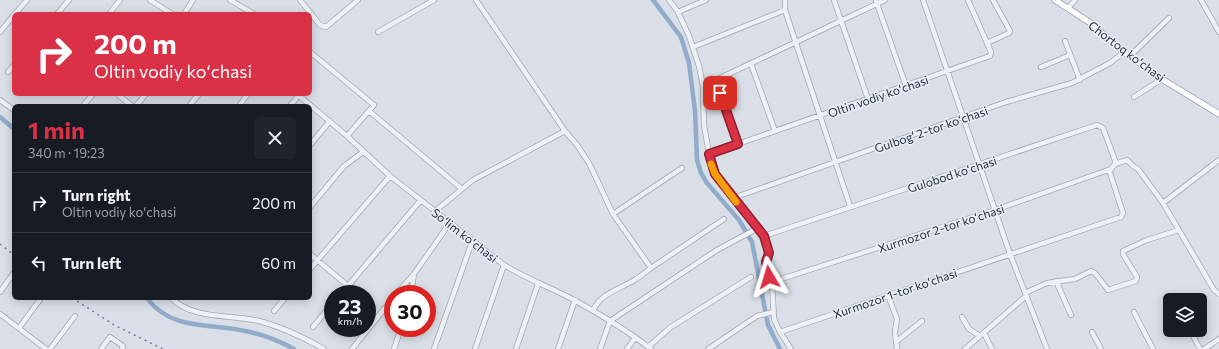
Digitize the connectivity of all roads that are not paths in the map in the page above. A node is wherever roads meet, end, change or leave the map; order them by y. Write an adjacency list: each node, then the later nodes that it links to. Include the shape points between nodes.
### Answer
1 (27, 0): 26 (street)
2 (69, 0): 27 (street)
3 (120, 0): 28 (street)
4 (150, 0): 24 (street)
5 (193, 0): 30 (street)
6 (230, 0): 31 (street)
7 (300, 0): 32 (street)
8 (358, 0): 34 (street, via 326,27)
9 (434, 0): 39 (street)
10 (477, 0): 81 (street)
11 (706, 0): 33 (street)
12 (785, 0): 25 (street)
13 (834, 0): 37 (street)
14 (885, 0): 22 (street)
15 (923, 0): 53 (street)
16 (968, 0): 43 (street)
17 (993, 0): 43 (street, via 1010,31)
18 (1055, 0): 23 (main road, Chortoq koʻchasi)
19 (1075, 0): 23 (street)
20 (1201, 0): 40 (street)
21 (672, 1): 33 (street)
22 (877, 1): 37 (street); 58 (street)
23 (1068, 8): 45 (main road, Chortoq koʻchasi)
24 (165, 10): 29 (street)
25 (785, 10): 42 (street); 44 (street)
26 (17, 12)
27 (59, 12)
28 (111, 12)
29 (168, 12)
30 (185, 12)
31 (251, 12)
32 (310, 12)
33 (678, 12): 44 (street)
34 (312, 14)
35 (12, 18): 38 (street)
36 (1169, 18): 48 (street)
37 (841, 20): 42 (street); 66 (street)
38 (0, 32)
39 (378, 32)
40 (1219, 32)
41 (1065, 41): 47 (street)
42 (795, 42): 49 (street); 78 (street)
43 (987, 43): 53 (street, Oltin vodiy koʻchasi, via 990,56)
44 (693, 47): 57 (street)
45 (1124, 52): 48 (main road, Chortoq koʻchasi); 56 (street, Gulbogʻ 2-tor koʻchasi)
46 (312, 54): 76 (street, via 373,104)
47 (1070, 55): 50 (street); 56 (street)
48 (1130, 56): 54 (main road, Chortoq koʻchasi)
49 (751, 64): 55 (street); 82 (street)
50 (1041, 66)
51 (12, 67): 52 (street)
52 (8, 72)
53 (946, 72): 58 (street, Oltin vodiy koʻchasi); 79 (street)
54 (1162, 79): 65 (street); 77 (main road, Chortoq koʻchasi)
55 (715, 80): 57 (street); 85 (street)
56 (1080, 80): 79 (street, Gulbogʻ 2-tor koʻchasi)
57 (703, 86): 87 (street, via 704,126)
58 (906, 86): 66 (street, Oltin vodiy koʻchasi)
59 (91, 96): 68 (street)
60 (120, 96): 69 (street)
61 (144, 96): 70 (street)
62 (197, 96): 71 (street)
63 (246, 96): 72 (street)
64 (299, 96): 73 (street, Soʻlim koʻchasi)
65 (1134, 97)
66 (868, 99): 78 (street, Oltin vodiy koʻchasi)
67 (0, 100): 75 (street)
68 (85, 104)
69 (130, 104)
70 (138, 104)
71 (191, 104)
72 (240, 104)
73 (309, 104)
74 (312, 106): 80 (street, Soʻlim koʻchasi)
75 (12, 109)
76 (369, 111): 83 (street); 95 (street)
77 (1219, 114)
78 (820, 116): 82 (street, Oltin vodiy koʻchasi); 89 (street)
79 (963, 118): 89 (street, Gulbogʻ 2-tor koʻchasi); 91 (street)
80 (330, 121): 83 (street, Soʻlim koʻchasi); 84 (street)
81 (565, 131): 95 (street, via 490,170); 103 (street, via 589,163)
82 (775, 131): 85 (street, Oltin vodiy koʻchasi)
83 (347, 136): 86 (street, Soʻlim koʻchasi)
84 (312, 143)
85 (738, 144): 87 (street, Oltin vodiy koʻchasi)
86 (363, 152): 94 (street, Soʻlim koʻchasi); 99 (street, via 344,166)
87 (709, 154): 96 (street, via 715,174)
88 (1219, 160): 98 (street)
89 (836, 163): 96 (street, Gulbogʻ 2-tor koʻchasi); 100 (street)
90 (1116, 164): 91 (street, Gulobod koʻchasi, via 1103,128 1097,125); 93 (street, Xurmozor 2-tor koʻchasi); 98 (street, via 1127,160 1138,168)
91 (979, 166): 100 (street, Gulobod koʻchasi); 101 (street)
92 (682, 168): 103 (street)
93 (1108, 170): 101 (street, Xurmozor 2-tor koʻchasi); 110 (street, Xurmozor 1-tor koʻchasi, via 1123,213 1121,217)
94 (390, 176): 97 (street, Soʻlim koʻchasi); 112 (street)
95 (462, 189): 102 (street)
96 (733, 198): 106 (street)
97 (420, 201): 102 (street, Soʻlim koʻchasi); 123 (street)
98 (1163, 203): 107 (street, via 1166,212)
99 (312, 205)
100 (850, 206): 108 (street, Gulobod koʻchasi)
101 (995, 210): 110 (street); 120 (street, Xurmozor 2-tor koʻchasi)
102 (434, 212): 105 (street, Soʻlim koʻchasi)
103 (613, 214): 115 (street)
104 (724, 219): 115 (street)
105 (449, 224): 109 (street, Soʻlim koʻchasi); 116 (street)
106 (756, 229): 108 (street); 145 (street, via 717,250)
107 (1179, 230): 119 (street, via 1123,251 1137,277 1136,281 1108,290 1091,271 1075,279); 127 (street, via 1214,290)
108 (764, 236): 120 (street, via 769,253 766,262)
109 (472, 242): 113 (street, Soʻlim koʻchasi); 164 (street)
110 (1010, 254): 128 (street); 129 (street, Xurmozor 1-tor koʻchasi)
111 (312, 256): 112 (street)
112 (318, 260): 114 (street); 122 (street)
113 (504, 265): 121 (street, Soʻlim koʻchasi); 165 (street)
114 (312, 267)
115 (651, 268): 135 (street, via 635,280 611,292 596,304)
116 (414, 274): 124 (street); 125 (street)
117 (12, 275): 126 (street)
118 (751, 277): 157 (street, via 671,327)
119 (1056, 281): 128 (street, via 1046,283); 141 (street)
120 (772, 282): 137 (street)
121 (538, 284): 133 (street, Soʻlim koʻchasi); 166 (street)
122 (347, 285)
123 (349, 285)
124 (404, 285)
125 (412, 285)
126 (0, 292)
127 (1219, 294)
128 (1025, 295): 150 (street); 175 (street)
129 (888, 296): 148 (street, Xurmozor 1-tor koʻchasi); 155 (street, via 897,319)
130 (40, 300): 147 (street)
131 (173, 300): 162 (street, via 192,311 257,320)
132 (283, 300): 136 (street)
133 (575, 300): 135 (street, Soʻlim koʻchasi); 167 (street)
134 (384, 309): 156 (street)
135 (593, 311): 145 (street, Soʻlim koʻchasi)
136 (274, 312)
137 (772, 312): 148 (street); 170 (street, via 758,316)
138 (1134, 312): 177 (street)
139 (0, 314): 147 (street)
140 (324, 314): 146 (street)
141 (1071, 315)
142 (74, 316): 159 (street)
143 (962, 317): 150 (street, via 970,329)
144 (922, 320): 155 (street)
145 (610, 321): 153 (street, Soʻlim koʻchasi); 168 (street)
146 (313, 327)
147 (19, 328): 158 (street)
148 (780, 332): 171 (street)
149 (1092, 332): 176 (street)
150 (982, 334): 173 (street); 174 (street)
151 (398, 337): 163 (street)
152 (1194, 337): 178 (street)
153 (635, 338): 157 (street, Soʻlim koʻchasi); 169 (street)
154 (1219, 339): 179 (street)
155 (896, 340): 172 (street)
156 (352, 348)
157 (650, 348)
158 (46, 349)
159 (50, 349)
160 (101, 349): 161 (street, via 110,337 123,346)
161 (122, 349)
162 (324, 349)
163 (394, 349)
164 (434, 349)
165 (475, 349)
166 (516, 349)
167 (558, 349)
168 (600, 349)
169 (627, 349)
170 (708, 349)
171 (792, 349)
172 (897, 349)
173 (965, 349)
174 (992, 349)
175 (1047, 349)
176 (1101, 349)
177 (1153, 349)
178 (1200, 349)
179 (1204, 349)

